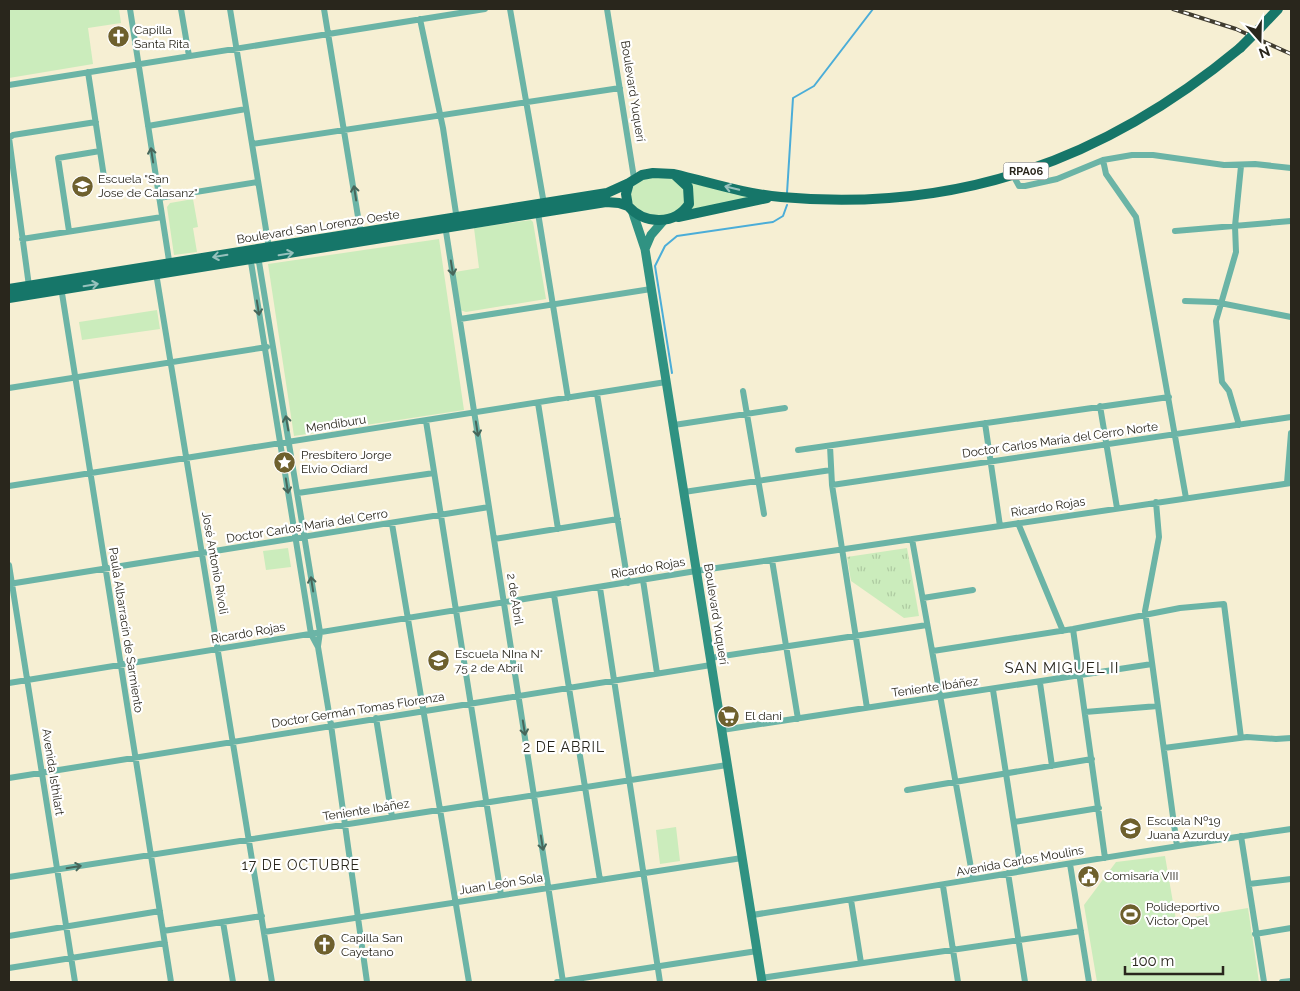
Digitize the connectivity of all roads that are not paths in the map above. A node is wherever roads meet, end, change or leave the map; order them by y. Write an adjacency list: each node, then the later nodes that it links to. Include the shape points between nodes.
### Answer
1 (130, 9): 13 (street)
2 (181, 9): 12 (street)
3 (230, 9): 11 (street)
4 (324, 9): 10 (street)
5 (485, 9): 9 (street)
6 (510, 9): 17 (street)
7 (607, 9): 16 (street, Boulevard Yuquerí)
8 (1278, 9): 29 (main road, RPA06, bridge, via 1240,48 1182,93 1116,133 1046,165)
9 (420, 19): 10 (street); 19 (street)
10 (328, 34): 11 (street); 22 (street)
11 (236, 48): 12 (street); 18 (street)
12 (189, 56): 13 (street)
13 (138, 64): 14 (street); 21 (street)
14 (88, 72): 15 (street); 20 (street)
15 (9, 85)
16 (620, 88): 17 (street); 31 (street, Boulevard Yuquerí)
17 (526, 103): 19 (street); 35 (street)
18 (246, 109): 21 (street); 23 (street)
19 (440, 115): 22 (street); 42 (street)
20 (96, 122): 24 (street); 48 (street, via 12,135 9,140)
21 (148, 126): 34 (street, one-way to 21)
22 (345, 130): 23 (street); 47 (street, one-way to 22)
23 (252, 144): 32 (street)
24 (100, 152): 30 (street); 46 (street, via 58,158)
25 (1103, 160): 26 (street, via 1153,155); 29 (street, via 1057,179 1025,186 1019,186); 72 (street, via 1106,174 1136,217)
26 (1241, 166): 27 (street, via 1254,164); 44 (street)
27 (1291, 168)
28 (674, 174): 31 (main road, RPA06, via 642,174); 33 (main road, RPA06, one-way to 28); 39 (main road, via 688,187 690,196 690,204)
29 (1013, 175): 33 (main road, RPA06, via 967,187 879,199)
30 (104, 177)
31 (632, 181): 35 (main road, Boulevard San Lorenzo Oeste, via 607,194); 36 (main road, via 626,194)
32 (258, 182): 34 (street); 49 (street)
33 (780, 197): 39 (main road, RPA06)
34 (159, 198): 38 (street)
35 (544, 204): 42 (main road, Boulevard San Lorenzo Oeste)
36 (630, 208): 37 (main road, Boulevard San Lorenzo Oeste, via 606,202); 40 (main road, RPA06, via 649,218); 50 (main road, Boulevard Yuquerí)
37 (538, 213): 42 (main road, Boulevard San Lorenzo Oeste); 60 (street)
38 (162, 217): 46 (street); 52 (street)
39 (677, 218): 40 (main road, RPA06)
40 (664, 220): 50 (main road, via 651,235)
41 (1291, 221): 44 (street)
42 (457, 222): 43 (main road, Boulevard San Lorenzo Oeste)
43 (445, 224): 47 (main road, Boulevard San Lorenzo Oeste); 63 (street, 2 de Abril, one-way to 63)
44 (1235, 226): 45 (street); 61 (street, via 1236,252)
45 (1175, 231)
46 (69, 232): 48 (street)
47 (362, 237): 49 (main road, Boulevard San Lorenzo Oeste); 51 (main road, Boulevard San Lorenzo Oeste, one-way to 47)
48 (22, 239): 55 (street)
49 (269, 248): 51 (main road, Boulevard San Lorenzo Oeste)
50 (645, 249): 57 (main road, Boulevard Yuquerí)
51 (254, 255): 52 (main road, Boulevard San Lorenzo Oeste); 64 (street); 65 (street, one-way to 65)
52 (170, 268): 53 (main road, Boulevard San Lorenzo Oeste)
53 (155, 271): 54 (main road, Boulevard San Lorenzo Oeste); 66 (street, José Antonio Rívoli)
54 (60, 285): 55 (main road, Boulevard San Lorenzo Oeste); 58 (main road, Boulevard San Lorenzo Oeste); 67 (street, Paula Albarracín de Sarmiento)
55 (29, 286): 56 (main road, Boulevard San Lorenzo Oeste)
56 (9, 289)
57 (651, 289): 60 (street); 68 (main road, Boulevard Yuquerí)
58 (9, 298)
59 (1185, 301): 61 (street)
60 (553, 304): 63 (street); 73 (street)
61 (1222, 304): 62 (street); 83 (street, via 1216,321 1222,382 1229,391)
62 (1291, 317)
63 (460, 319): 77 (street, 2 de Abril)
64 (273, 346): 65 (street); 86 (street, one-way to 64)
65 (264, 347): 66 (street); 87 (street)
66 (171, 361): 67 (street); 91 (street, José Antonio Rívoli)
67 (75, 377): 69 (street); 95 (street, Paula Albarracín de Sarmiento)
68 (666, 382): 71 (street, Mendiburu); 82 (main road, Boulevard Yuquerí)
69 (9, 388)
70 (743, 391): 78 (street)
71 (597, 394): 73 (street, Mendiburu); 109 (street)
72 (1168, 397): 75 (street); 85 (street)
73 (568, 398): 74 (street, Mendiburu)
74 (538, 403): 77 (street, Mendiburu); 113 (street)
75 (1100, 406): 81 (street); 88 (street)
76 (785, 408): 78 (street)
77 (475, 413): 80 (street, Mendiburu); 105 (street, 2 de Abril, one-way to 105)
78 (747, 413): 82 (street); 97 (street)
79 (1291, 417): 83 (street, Doctor Carlos María del Cerro Norte)
80 (426, 421): 86 (street, Mendiburu); 96 (street)
81 (985, 423): 89 (street); 92 (street)
82 (674, 425): 101 (main road, Boulevard Yuquerí)
83 (1239, 425): 85 (street, Doctor Carlos María del Cerro Norte)
84 (1291, 433): 93 (street)
85 (1175, 435): 88 (street, Doctor Carlos María del Cerro Norte); 103 (street)
86 (290, 443): 87 (street, Mendiburu); 102 (street)
87 (280, 444): 91 (street, Mendiburu); 115 (street, one-way to 115)
88 (1107, 444): 92 (street, Doctor Carlos María del Cerro Norte); 106 (street)
89 (830, 446): 90 (street); 94 (street)
90 (798, 450)
91 (186, 459): 95 (street, Mendiburu); 119 (street, José Antonio Rívoli)
92 (990, 461): 99 (street, Doctor Carlos María del Cerro Norte); 112 (street)
93 (1290, 469): 98 (street)
94 (831, 470): 97 (street); 99 (street)
95 (90, 473): 100 (street, Mendiburu); 122 (street, Paula Albarracín de Sarmiento)
96 (434, 473): 102 (street); 108 (street)
97 (758, 480): 101 (street); 107 (street)
98 (1289, 483): 103 (street, Ricardo Rojas)
99 (832, 485): 118 (street)
100 (9, 486)
101 (684, 492): 123 (main road, Boulevard Yuquerí)
102 (298, 493): 114 (street)
103 (1186, 498): 104 (street, Ricardo Rojas)
104 (1156, 502): 106 (street, Ricardo Rojas); 133 (street, via 1159,537)
105 (489, 507): 108 (street, Doctor Carlos María del Cerro); 117 (street, 2 de Abril)
106 (1117, 508): 110 (street, Ricardo Rojas)
107 (764, 514)
108 (441, 515): 111 (street, Doctor Carlos María del Cerro); 132 (street)
109 (618, 519): 113 (street); 125 (street)
110 (1018, 523): 112 (street, Ricardo Rojas); 137 (street)
111 (392, 524): 114 (street, Doctor Carlos María del Cerro); 134 (street)
112 (1000, 526): 116 (street, Ricardo Rojas)
113 (558, 529): 117 (street)
114 (304, 537): 115 (street, Doctor Carlos María del Cerro); 138 (street, one-way to 114)
115 (295, 538): 119 (street, Doctor Carlos María del Cerro); 139 (street)
116 (912, 539): 118 (street, Ricardo Rojas); 130 (street)
117 (494, 540): 131 (street, 2 de Abril)
118 (841, 550): 120 (street, Ricardo Rojas); 140 (street)
119 (202, 554): 122 (street, Doctor Carlos María del Cerro); 143 (street, José Antonio Rívoli)
120 (772, 560): 123 (street, Ricardo Rojas); 141 (street)
121 (9, 565): 126 (street, Avenida Isthilart)
122 (106, 570): 126 (street, Doctor Carlos María del Cerro); 147 (street, Paula Albarracín de Sarmiento)
123 (696, 571): 124 (street, Ricardo Rojas); 145 (main road, Boulevard Yuquerí)
124 (643, 580): 125 (street, Ricardo Rojas); 148 (street)
125 (628, 583): 127 (street, Ricardo Rojas)
126 (10, 584): 151 (street, Avenida Isthilart)
127 (600, 588): 129 (street, Ricardo Rojas); 150 (street)
128 (973, 590): 130 (street)
129 (554, 595): 131 (street, Ricardo Rojas); 154 (street)
130 (923, 598): 135 (street)
131 (504, 603): 132 (street, Ricardo Rojas); 156 (street, 2 de Abril)
132 (456, 610): 134 (street, Ricardo Rojas); 158 (street)
133 (1145, 616): 136 (street); 146 (street); 167 (street, via 1180,608 1224,604)
134 (409, 618): 138 (street, Ricardo Rojas); 161 (street)
135 (928, 625): 140 (street, Doctor Germán Tomas Florenza); 144 (street)
136 (1073, 629): 137 (street); 149 (street)
137 (1063, 631): 144 (street)
138 (320, 632): 139 (street, Ricardo Rojas); 142 (street)
139 (311, 634): 142 (street); 143 (street, Ricardo Rojas)
140 (855, 636): 141 (street, Doctor Germán Tomas Florenza); 160 (street)
141 (786, 646): 145 (street, Doctor Germán Tomas Florenza); 164 (street)
142 (318, 647): 165 (street)
143 (218, 649): 147 (street, Ricardo Rojas); 169 (street, José Antonio Rívoli)
144 (933, 651): 157 (street)
145 (711, 661): 148 (street, Doctor Germán Tomas Florenza); 166 (main road, Boulevard Yuquerí)
146 (1152, 664): 149 (street, Teniente Ibáñez); 159 (street)
147 (121, 666): 151 (street, Ricardo Rojas); 171 (street, Paula Albarracín de Sarmiento)
148 (657, 673): 150 (street, Doctor Germán Tomas Florenza)
149 (1080, 677): 152 (street, Teniente Ibáñez); 162 (street)
150 (614, 680): 154 (street, Doctor Germán Tomas Florenza); 178 (street)
151 (27, 681): 153 (street, Ricardo Rojas); 175 (street, Avenida Isthilart)
152 (1040, 683): 155 (street, Teniente Ibáñez); 174 (street)
153 (9, 684)
154 (570, 688): 156 (street, Doctor Germán Tomas Florenza); 180 (street)
155 (993, 690): 157 (street, Teniente Ibáñez); 176 (street)
156 (519, 695): 158 (street, Doctor Germán Tomas Florenza); 182 (street, 2 de Abril, one-way to 182)
157 (942, 697): 160 (street, Teniente Ibáñez); 179 (street)
158 (471, 703): 161 (street, Doctor Germán Tomas Florenza); 183 (street)
159 (1158, 706): 162 (street); 170 (street)
160 (867, 708): 164 (street, Teniente Ibáñez)
161 (424, 711): 163 (street, Doctor Germán Tomas Florenza); 185 (street)
162 (1085, 712): 172 (street)
163 (376, 718): 165 (street, Doctor Germán Tomas Florenza); 186 (street)
164 (798, 719): 166 (street, Teniente Ibáñez)
165 (331, 726): 169 (street, Doctor Germán Tomas Florenza); 188 (street)
166 (722, 730): 173 (main road, Boulevard Yuquerí)
167 (1241, 738): 168 (street); 170 (street)
168 (1291, 738)
169 (234, 741): 171 (street, Doctor Germán Tomas Florenza); 191 (street, José Antonio Rívoli)
170 (1164, 748): 192 (street)
171 (135, 756): 175 (street, Doctor Germán Tomas Florenza); 193 (street, Paula Albarracín de Sarmiento)
172 (1092, 760): 174 (street); 184 (street)
173 (727, 765): 178 (street, Teniente Ibáñez); 194 (main road, Boulevard Yuquerí)
174 (1052, 766): 176 (street)
175 (42, 773): 177 (street, Doctor Germán Tomas Florenza); 197 (street, Avenida Isthilart)
176 (1006, 773): 179 (street); 187 (street)
177 (9, 778)
178 (629, 780): 180 (street, Teniente Ibáñez); 199 (street)
179 (956, 780): 181 (street); 202 (street)
180 (585, 787): 182 (street, Teniente Ibáñez); 204 (street)
181 (907, 790)
182 (534, 795): 183 (street, Teniente Ibáñez); 207 (street, 2 de Abril, one-way to 207)
183 (487, 802): 185 (street, Teniente Ibáñez); 208 (street)
184 (1099, 808): 187 (street); 195 (street)
185 (440, 810): 186 (street, Teniente Ibáñez); 210 (street)
186 (392, 818): 188 (street, Teniente Ibáñez)
187 (1014, 822): 198 (street)
188 (345, 824): 191 (street, Teniente Ibáñez); 214 (street)
189 (1291, 829): 190 (street, Avenida Carlos Moulins)
190 (1241, 836): 192 (street, Avenida Carlos Moulins); 205 (street)
191 (250, 840): 193 (street, Teniente Ibáñez); 213 (street, José Antonio Rívoli)
192 (1177, 846): 195 (street, Avenida Carlos Moulins)
193 (151, 854): 197 (street, Teniente Ibáñez, one-way to 193); 211 (street, Paula Albarracín de Sarmiento)
194 (742, 858): 199 (street, Juan León Sola); 212 (main road, Boulevard Yuquerí)
195 (1105, 858): 196 (street, Avenida Carlos Moulins)
196 (1070, 864): 198 (street, Avenida Carlos Moulins); 219 (street)
197 (57, 870): 201 (street, Teniente Ibáñez); 216 (street, Avenida Isthilart)
198 (1021, 870): 200 (street, Avenida Carlos Moulins)
199 (644, 873): 204 (street, Juan León Sola); 229 (street)
200 (1008, 873): 202 (street, Avenida Carlos Moulins); 223 (street)
201 (9, 877)
202 (973, 879): 206 (street, Avenida Carlos Moulins)
203 (1291, 879): 205 (street)
204 (600, 880): 207 (street, Juan León Sola)
205 (1249, 884): 221 (street)
206 (943, 886): 209 (street, Avenida Carlos Moulins); 225 (street)
207 (549, 888): 208 (street, Juan León Sola); 239 (street, 2 de Abril)
208 (502, 895): 210 (street, Juan León Sola)
209 (851, 900): 212 (street, Avenida Carlos Moulins); 228 (street)
210 (456, 902): 214 (street, Juan León Sola); 238 (street)
211 (160, 911): 216 (street); 218 (street, Paula Albarracín de Sarmiento)
212 (752, 915): 226 (main road, Boulevard Yuquerí)
213 (262, 916): 215 (street); 220 (street, José Antonio Rívoli)
214 (357, 917): 220 (street, Juan León Sola); 237 (street)
215 (223, 922): 218 (street); 235 (street)
216 (66, 926): 222 (street); 227 (street, Avenida Isthilart)
217 (1291, 928): 221 (street)
218 (163, 931): 224 (street, Paula Albarracín de Sarmiento)
219 (1081, 931): 223 (street); 243 (street)
220 (264, 932): 236 (street, José Antonio Rívoli)
221 (1255, 934): 244 (street)
222 (9, 936)
223 (1019, 940): 225 (street); 242 (street)
224 (165, 943): 227 (street); 234 (street, Paula Albarracín de Sarmiento)
225 (952, 950): 228 (street); 241 (street)
226 (757, 951): 229 (street); 231 (main road, Boulevard Yuquerí)
227 (72, 958): 230 (street); 233 (street, Avenida Isthilart)
228 (861, 963): 231 (street)
229 (658, 966): 239 (street); 240 (street)
230 (9, 968)
231 (762, 980)
232 (1291, 981): 245 (street)
233 (75, 982)
234 (171, 982)
235 (233, 982)
236 (272, 982)
237 (367, 982)
238 (469, 982)
239 (561, 982)
240 (660, 982)
241 (958, 982)
242 (1025, 982)
243 (1089, 982)
244 (1264, 982)
245 (1282, 982)

